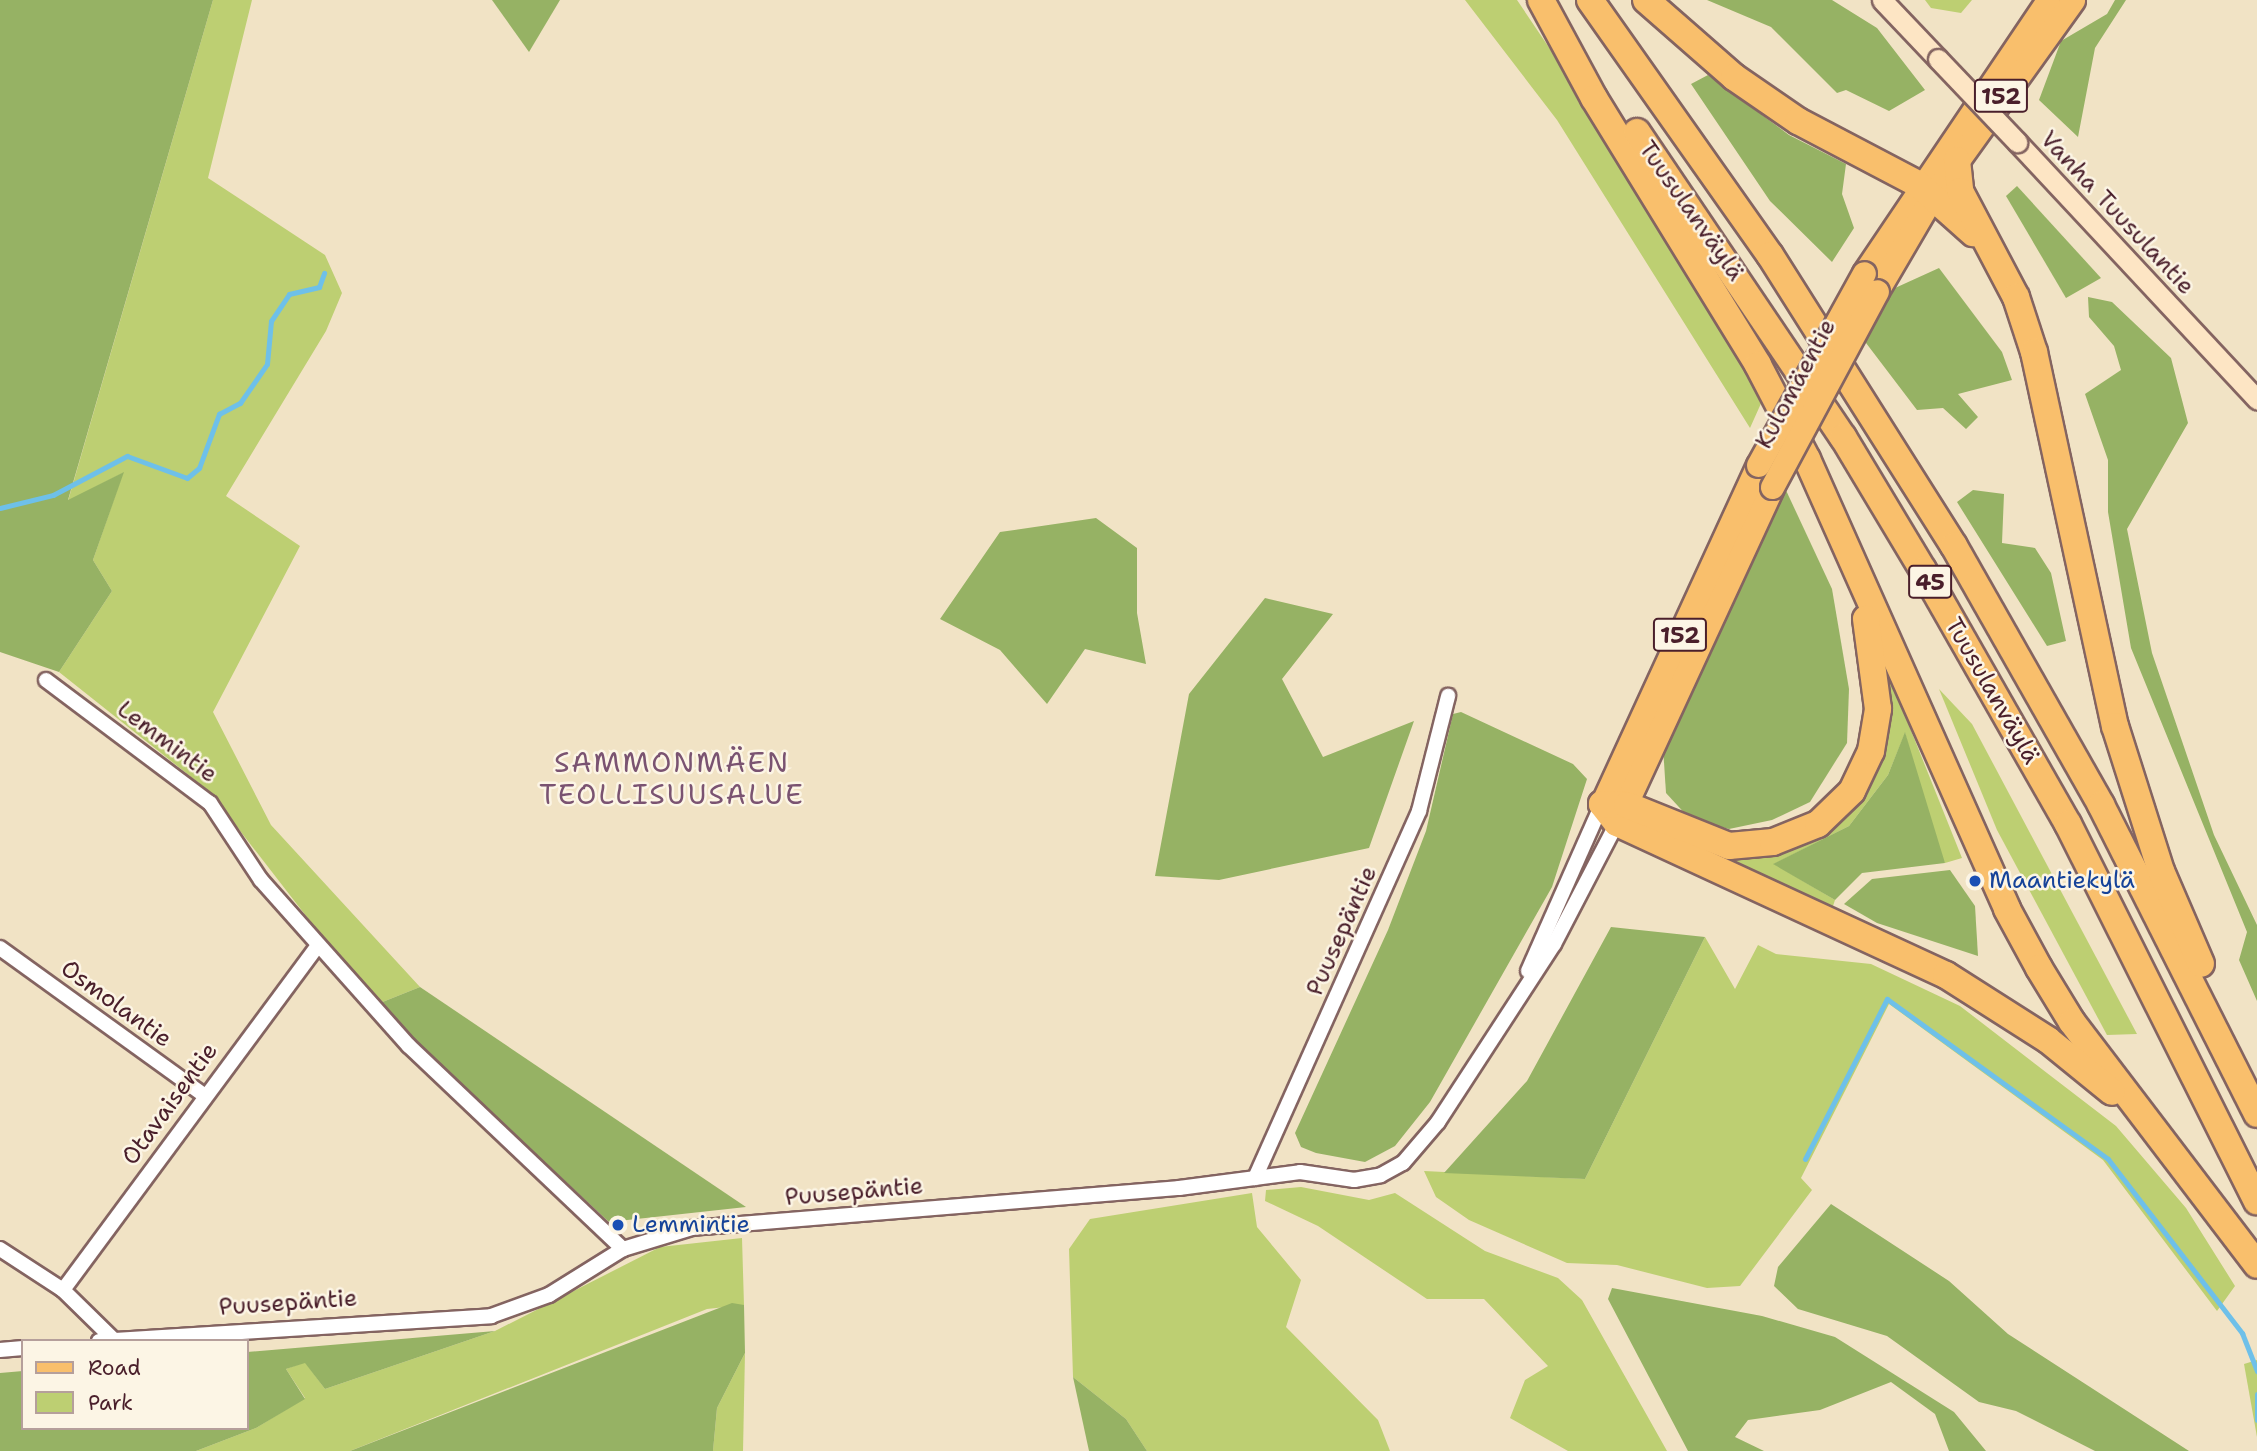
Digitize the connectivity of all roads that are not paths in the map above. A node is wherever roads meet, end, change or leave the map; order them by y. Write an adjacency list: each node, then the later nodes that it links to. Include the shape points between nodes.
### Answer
1 (1542, 0): 12 (highway, via 1594,98 1758,365); 24 (highway, Tuusulanväylä / 45, via 1733,271 1923,570 2068,824)
2 (1590, 0): 21 (highway, Tuusulanväylä / 45, via 1770,255 1940,524 2101,805)
3 (1646, 0): 8 (highway, via 1734,77 1798,121)
4 (1882, 0): 11 (main road, Vanha Tuusulantie, bridge)
5 (2048, 0): 8 (main road, Kulomäentie / 152)
6 (2073, 0): 7 (main road, Kulomäentie / 152)
7 (1957, 160): 8 (main road, Kulomäentie / 152); 9 (highway, via 1960,191)
8 (1926, 189): 9 (highway); 10 (main road, Kulomäentie / 152)
9 (1987, 245): 20 (highway, via 2016,297 2034,352 2098,656 2137,800)
10 (1870, 282): 15 (main road, Kulomäentie / 152, bridge); 15 (main road, Kulomäentie / 152, bridge, via 1758,465)
11 (2257, 400)
12 (1845, 546): 15 (highway, via 1869,633 1878,709 1863,773 1838,808 1799,834 1741,846 1707,842); 22 (highway, via 2007,909 2072,1022)
13 (46, 680): 16 (street, Lemmintie, via 210,803)
14 (1448, 696): 23 (street, Puusepäntie, via 1401,856)
15 (1615, 811): 18 (street, Puusepäntie, via 1538,938); 18 (street, Puusepäntie, via 1554,944); 22 (highway, via 1946,975 2048,1040)
16 (317, 947): 19 (street, Otavaisentie); 26 (street, Lemmintie, via 409,1046)
17 (0, 948): 19 (street, Osmolantie)
18 (1524, 982): 23 (street, Puusepäntie, via 1438,1122 1394,1170 1354,1180 1300,1172)
19 (205, 1096): 28 (street, Otavaisentie)
20 (2257, 1102)
21 (2257, 1114)
22 (2158, 1135): 27 (highway)
23 (1255, 1178): 26 (street, Puusepäntie, via 692,1228)
24 (2257, 1201)
25 (0, 1249): 28 (street)
26 (623, 1249): 30 (street, Puusepäntie, via 549,1295 491,1316)
27 (2257, 1265)
28 (63, 1290): 29 (street)
29 (105, 1339)
30 (122, 1339)
31 (21, 1348): 32 (street)
32 (0, 1350)

